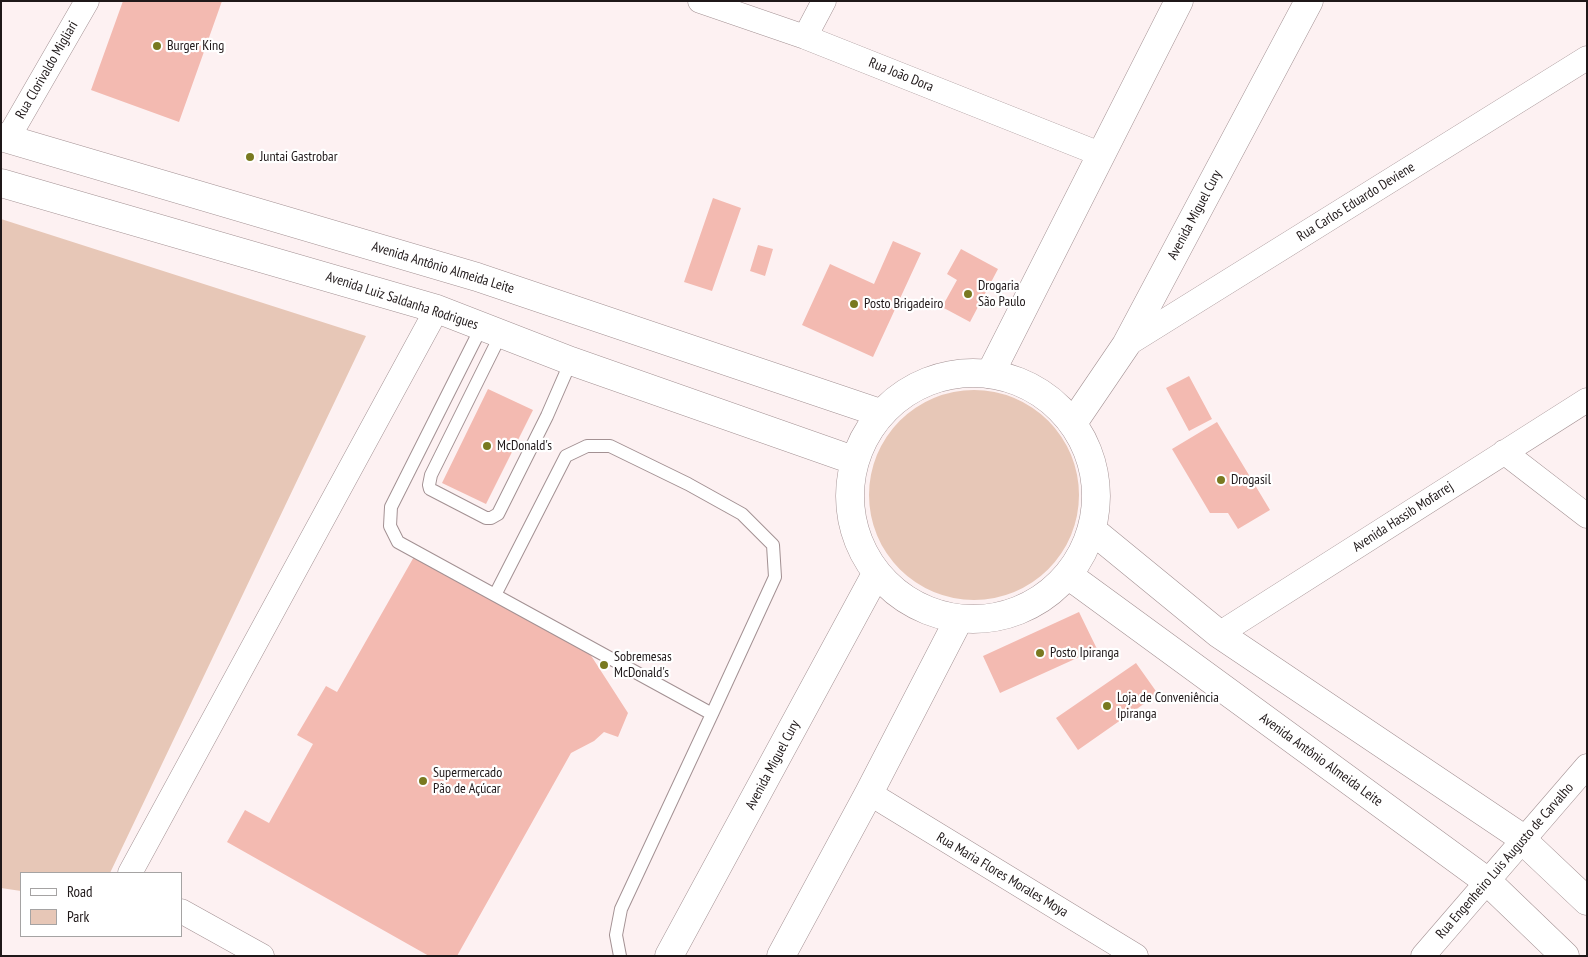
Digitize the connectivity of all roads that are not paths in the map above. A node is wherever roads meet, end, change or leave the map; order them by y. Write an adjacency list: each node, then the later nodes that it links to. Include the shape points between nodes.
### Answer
1 (87, 1): 8 (street, Rua Clorivaldo Migliari)
2 (700, 1): 6 (street, Rua João Dora)
3 (824, 1): 6 (street)
4 (1179, 1): 9 (main road)
5 (1308, 1): 13 (main road, Avenida Miguel Cury)
6 (805, 37): 9 (street, Rua João Dora)
7 (1587, 58): 13 (street, Rua Carlos Eduardo Deviene)
8 (4, 137): 17 (main road, Avenida Antônio Almeida Leite, via 477,277)
9 (1100, 154): 15 (main road)
10 (1, 183): 11 (main road, Avenida Luiz Saldanha Rodrigues)
11 (437, 309): 12 (main road, Avenida Luiz Saldanha Rodrigues); 32 (street)
12 (492, 330): 14 (main road, Avenida Luiz Saldanha Rodrigues); 14 (lane, via 429,485 430,489 486,518 498,514); 25 (lane, via 391,507 390,526 398,542)
13 (1126, 345): 18 (main road, Avenida Miguel Cury)
14 (571, 361): 20 (main road, Avenida Luiz Saldanha Rodrigues)
15 (990, 374): 17 (main road, via 950,374 912,388); 18 (main road, via 1022,383 1050,399)
16 (1587, 400): 19 (street, Avenida Hassib Mofarrej)
17 (880, 413): 20 (main road, via 862,439)
18 (1073, 423): 22 (main road, via 1090,457 1097,493)
19 (1504, 452): 21 (street); 27 (street, Avenida Hassib Mofarrej)
20 (853, 460): 23 (main road, via 849,505 857,542)
21 (1587, 516)
22 (1092, 530): 24 (main road); 27 (main road)
23 (876, 574): 26 (main road, via 899,596 928,611); 38 (main road, Avenida Miguel Cury)
24 (1068, 575): 26 (main road, via 1037,602 1015,611 1000,617); 33 (main road, Avenida Antônio Almeida Leite)
25 (495, 595): 28 (lane); 28 (lane, via 566,456 587,446 610,446 688,484 742,514 773,545 774,577)
26 (959, 619): 30 (main road)
27 (1219, 634): 31 (main road)
28 (712, 714): 37 (lane, via 621,909 616,935)
29 (1587, 766): 31 (street, Rua Engenheiro Luis Augusto de Carvalho)
30 (869, 793): 39 (main road); 40 (street, Rua Maria Flores Morales Moya)
31 (1523, 841): 33 (street, Rua Engenheiro Luis Augusto de Carvalho); 34 (main road)
32 (131, 872)
33 (1488, 882): 41 (street, Rua Engenheiro Luis Augusto de Carvalho); 42 (main road, Avenida Antônio Almeida Leite)
34 (1587, 901)
35 (182, 911): 36 (street)
36 (262, 956)
37 (620, 956)
38 (669, 956)
39 (781, 956)
40 (1136, 956)
41 (1424, 956)
42 (1565, 956)

